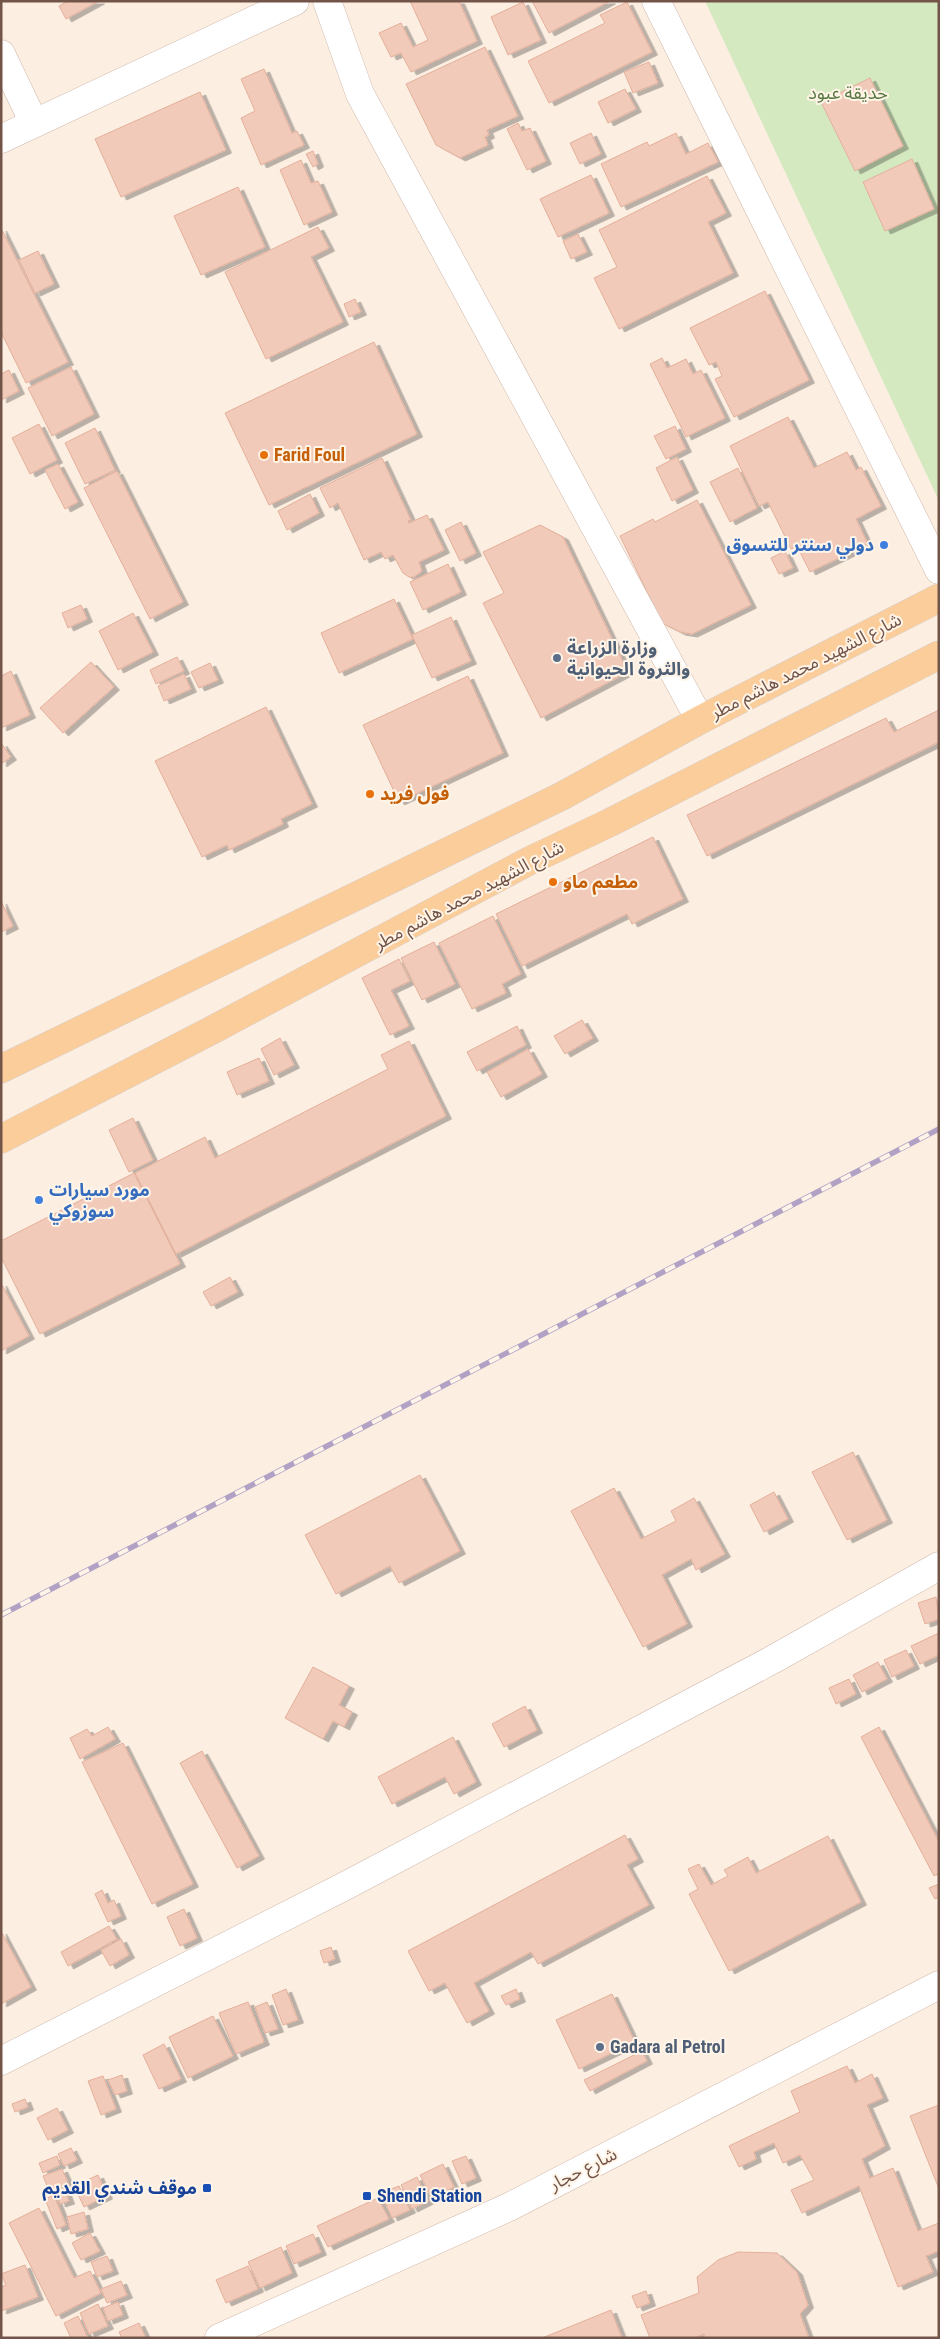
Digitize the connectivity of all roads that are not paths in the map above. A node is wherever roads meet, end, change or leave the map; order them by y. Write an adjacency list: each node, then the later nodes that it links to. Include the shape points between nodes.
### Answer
1 (295, 1): 5 (street)
2 (327, 1): 10 (street, via 360,94)
3 (656, 1): 7 (street)
4 (1, 54): 5 (street)
5 (34, 123): 6 (street)
6 (1, 139)
7 (939, 570)
8 (939, 598): 10 (main road, شارع الشهيد محمد هاشم مطر)
9 (939, 655): 12 (main road, شارع الشهيد محمد هاشم مطر, via 529,861)
10 (700, 720): 11 (main road, شارع الشهيد محمد هاشم مطر, via 562,796)
11 (1, 1069)
12 (1, 1139)
13 (939, 1566): 15 (street, via 772,1660 347,1885)
14 (939, 1985): 16 (street, شارع حجار, via 509,2207)
15 (1, 2061)
16 (219, 2338)

